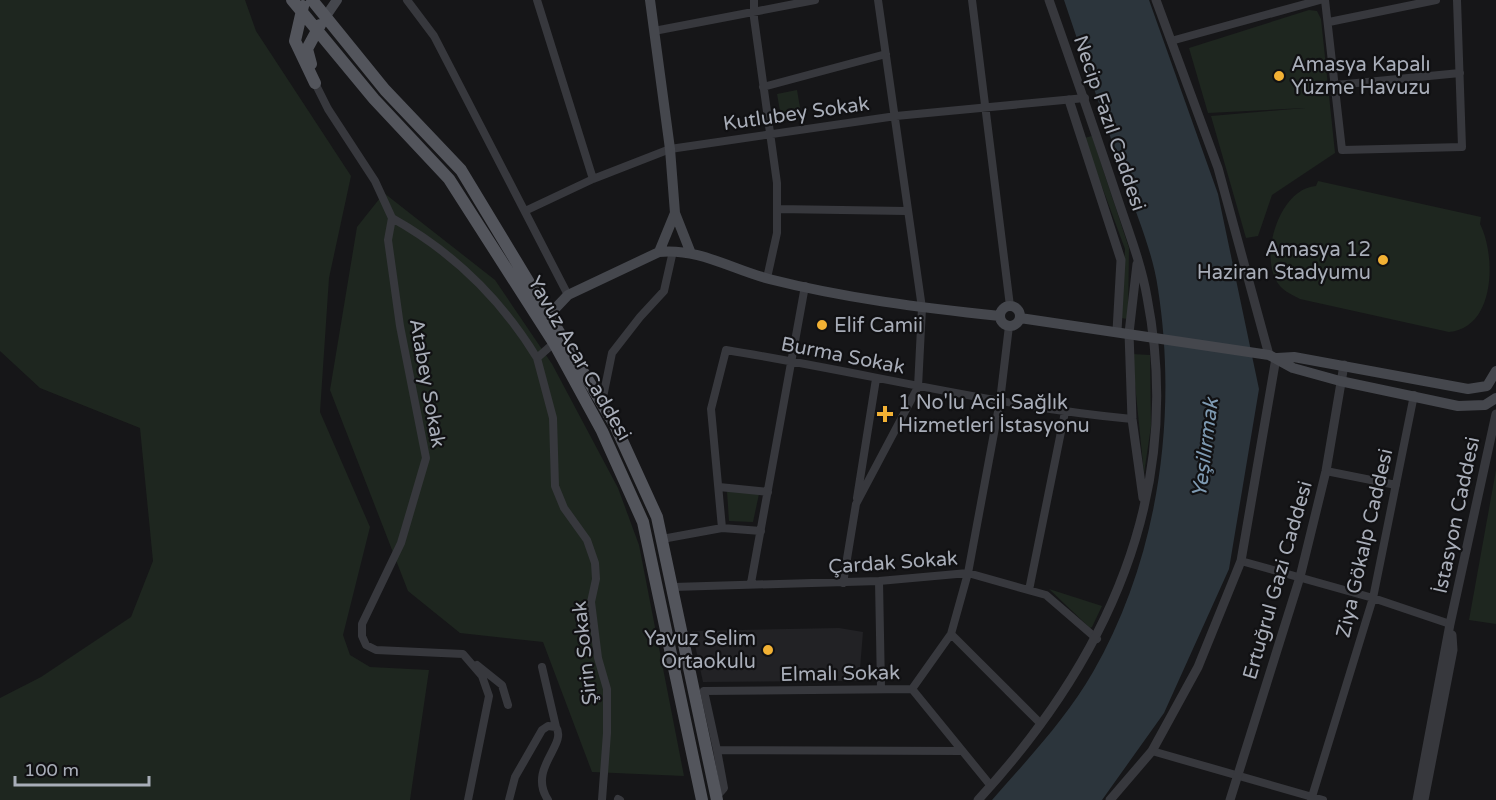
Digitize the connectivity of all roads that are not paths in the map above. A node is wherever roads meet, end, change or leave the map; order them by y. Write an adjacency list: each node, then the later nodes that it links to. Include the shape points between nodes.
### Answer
1 (292, 0): 17 (main road, Yavuz Acar Caddesi)
2 (312, 0): 19 (main road, Yavuz Acar Caddesi)
3 (337, 0): 19 (main road)
4 (407, 0): 37 (street, via 434,36)
5 (537, 0): 35 (street)
6 (650, 0): 22 (main road)
7 (754, 0): 18 (street)
8 (815, 0): 18 (street)
9 (878, 0): 24 (street)
10 (972, 0): 31 (street)
11 (1048, 0): 29 (street, Necip Fazıl Caddesi)
12 (1156, 0): 23 (street)
13 (1320, 0): 23 (street)
14 (1325, 0): 20 (street)
15 (1436, 0): 20 (street)
16 (1457, 0): 25 (street)
17 (303, 5): 21 (main road, Yavuz Acar Caddesi); 26 (main road, via 295,41)
18 (753, 14): 22 (street); 28 (street)
19 (326, 16): 21 (main road); 50 (main road, Yavuz Acar Caddesi, via 385,90 461,170)
20 (1329, 22): 27 (street)
21 (317, 29): 26 (main road, via 307,49); 57 (main road, Yavuz Acar Caddesi, via 374,99 449,179)
22 (654, 31): 34 (main road)
23 (1171, 41): 58 (street, via 1218,168)
24 (886, 54): 28 (street); 32 (street)
25 (1460, 73): 27 (street); 27 (street, via 1462,147 1342,150)
26 (315, 83): 40 (street, via 375,181)
27 (1336, 85)
28 (763, 87): 33 (street)
29 (1084, 99): 30 (street, Kutlubey Sokak); 44 (street, Necip Fazıl Caddesi)
30 (1070, 100): 31 (street, Kutlubey Sokak); 54 (street, Necip Fazıl Caddesi, via 1121,260)
31 (986, 109): 32 (street, Kutlubey Sokak); 48 (street)
32 (896, 116): 33 (street, Kutlubey Sokak); 38 (street)
33 (770, 132): 34 (street, Kutlubey Sokak); 36 (street)
34 (670, 149): 35 (street, Kutlubey Sokak); 39 (main road)
35 (593, 179): 37 (street, Kutlubey Sokak)
36 (777, 209): 38 (street); 45 (street, via 777,233)
37 (525, 211): 47 (street)
38 (906, 211): 49 (street)
39 (675, 213): 42 (main road); 43 (main road)
40 (392, 218): 59 (street, via 462,265 497,301); 94 (street, Atabey Sokak, via 388,240 400,326 426,458 401,543 362,624 362,636 366,645 376,650 447,652)
41 (673, 251): 42 (main road); 43 (main road); 69 (street, via 664,291 612,353)
42 (690, 251): 45 (main road)
43 (659, 252): 47 (main road)
44 (1137, 259): 55 (street, Necip Fazıl Caddesi); 56 (street, Necip Fazıl Caddesi)
45 (767, 278): 46 (main road)
46 (805, 286): 49 (main road); 60 (street)
47 (568, 295): 50 (main road)
48 (1010, 306): 51 (main road); 52 (main road, via 1016,308)
49 (922, 308): 51 (main road); 65 (street)
50 (550, 314): 69 (main road, Yavuz Acar Caddesi)
51 (1000, 315): 53 (main road, via 1003,324)
52 (1020, 318): 53 (main road); 54 (main road)
53 (1009, 326): 68 (street)
54 (1117, 331): 55 (main road)
55 (1129, 333): 56 (main road); 72 (street, Necip Fazıl Caddesi)
56 (1157, 338): 58 (main road); 77 (street, Necip Fazıl Caddesi, via 1154,434)
57 (554, 343): 59 (street); 112 (main road, Yavuz Acar Caddesi, via 602,431 643,522)
58 (1270, 356): 61 (main road); 64 (main road, via 1293,368); 82 (street)
59 (537, 358): 111 (street, Şirin Sokak, via 553,418 555,486 564,508 587,540 595,563 591,602 598,658 607,689)
60 (793, 361): 63 (street, Burma Sokak); 75 (street, Burma Sokak, via 726,350 711,409); 76 (street)
61 (1344, 365): 62 (main road, via 1468,389 1487,386); 64 (street, Ertuğrul Gazi Caddesi)
62 (1496, 371)
63 (876, 379): 65 (street, Burma Sokak); 78 (street)
64 (1340, 381): 66 (main road); 73 (street, Ertuğrul Gazi Caddesi)
65 (918, 387): 68 (street, Burma Sokak); 78 (street)
66 (1414, 395): 67 (main road, via 1458,406 1485,405); 74 (street, Ziya Gökalp Caddesi)
67 (1496, 398)
68 (1000, 401): 70 (street, Burma Sokak); 83 (street)
69 (602, 402): 81 (main road, Yavuz Acar Caddesi, via 657,517)
70 (1065, 412): 72 (street, Burma Sokak); 89 (street)
71 (1496, 414): 91 (street, İstasyon Caddesi)
72 (1132, 419): 77 (street, Necip Fazıl Caddesi)
73 (1326, 471): 74 (street); 84 (street, Ertuğrul Gazi Caddesi)
74 (1396, 485): 90 (street, Ziya Gökalp Caddesi)
75 (719, 487): 76 (street); 79 (street, Burma Sokak)
76 (768, 492): 80 (street)
77 (1143, 503): 93 (street, Necip Fazıl Caddesi, via 1124,576)
78 (856, 504): 87 (street)
79 (722, 528): 80 (street); 81 (street)
80 (761, 531): 86 (street)
81 (662, 539): 88 (main road, Yavuz Acar Caddesi)
82 (1241, 561): 84 (street); 103 (street, via 1198,668)
83 (968, 573): 85 (street, Çardak Sokak); 89 (street, Çardak Sokak); 92 (street)
84 (1300, 577): 90 (street); 104 (street, Ertuğrul Gazi Caddesi)
85 (879, 581): 87 (street, Çardak Sokak); 96 (street)
86 (751, 583): 87 (street, Çardak Sokak); 88 (street, Çardak Sokak)
87 (843, 583)
88 (673, 587): 106 (main road, Yavuz Acar Caddesi)
89 (1029, 590): 93 (street, Çardak Sokak, via 1046,595)
90 (1373, 598): 91 (street); 107 (street, Ziya Gökalp Caddesi)
91 (1450, 624): 117 (street, İstasyon Caddesi); 118 (street, İstasyon Caddesi, via 1453,650)
92 (951, 634): 97 (street); 99 (street)
93 (1097, 639): 99 (street, Necip Fazıl Caddesi)
94 (469, 659): 98 (street, via 502,685); 108 (street, via 482,676 489,696)
95 (542, 667): 100 (street)
96 (881, 688): 97 (street, Elmalı Sokak); 101 (street, Elmalı Sokak, via 704,691)
97 (912, 689): 102 (street, Elmalı Sokak)
98 (508, 705)
99 (1041, 724): 105 (street, Necip Fazıl Caddesi)
100 (556, 727): 109 (street, via 542,730 515,777); 110 (street, via 558,741 544,762 541,786)
101 (717, 750): 102 (street); 106 (street, via 724,788)
102 (962, 751): 105 (street, Elmalı Sokak)
103 (1152, 751): 104 (street); 114 (street)
104 (1238, 776): 107 (street); 115 (street, Ertuğrul Gazi Caddesi)
105 (990, 786): 113 (street, Necip Fazıl Caddesi)
106 (716, 798)
107 (1311, 798): 116 (street)
108 (468, 800)
109 (509, 800)
110 (548, 800)
111 (602, 800)
112 (702, 800)
113 (978, 800)
114 (1110, 800)
115 (1230, 800)
116 (1323, 800)
117 (1417, 800)
118 (1424, 800)

